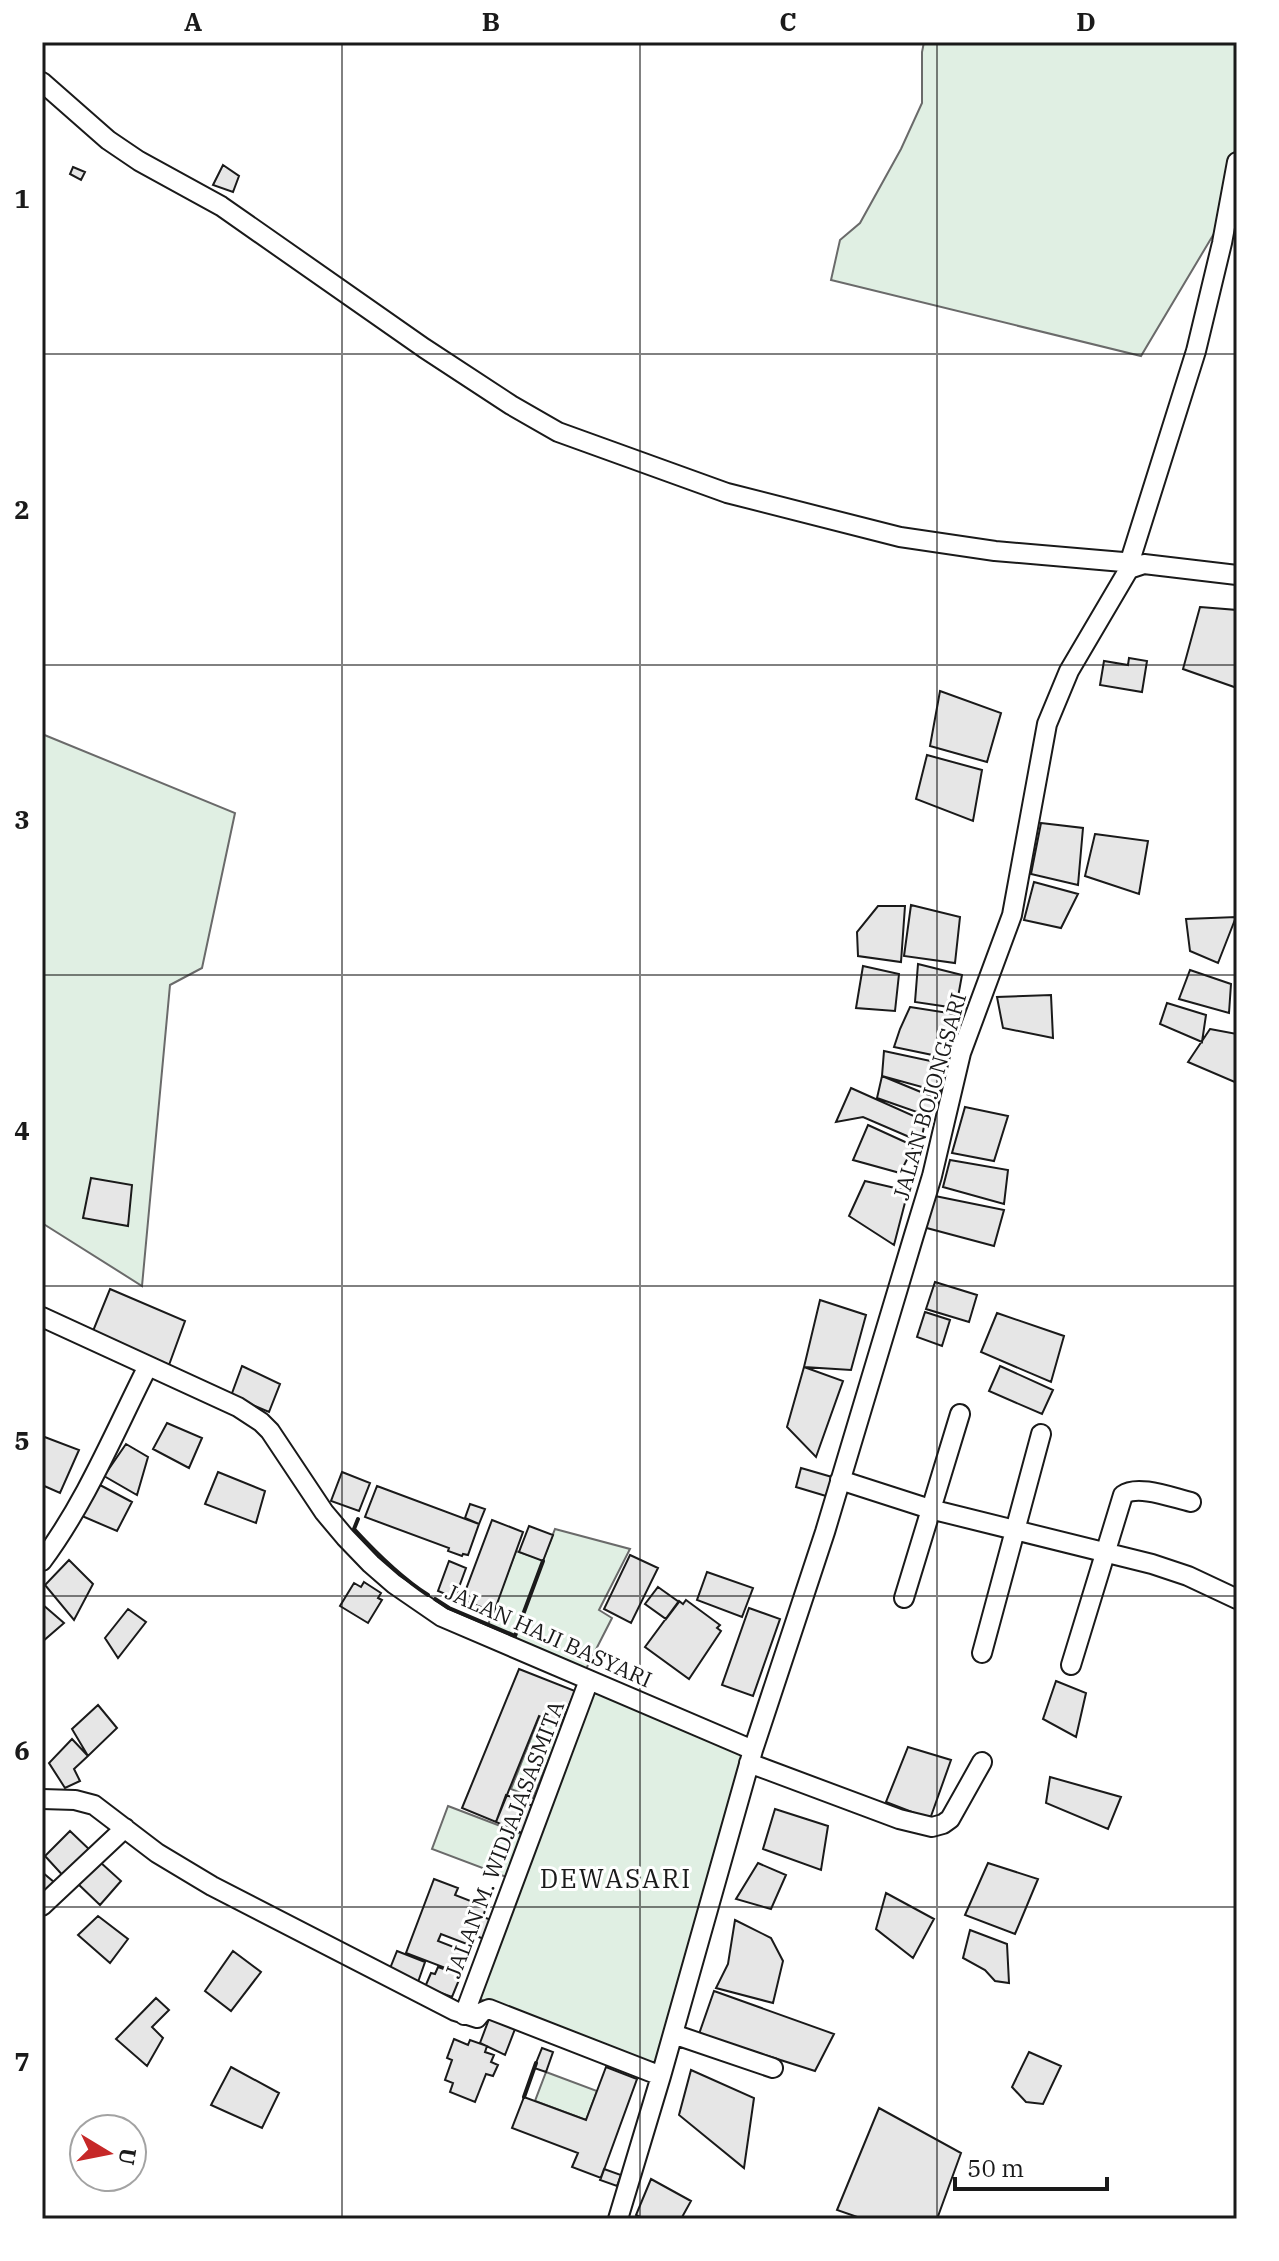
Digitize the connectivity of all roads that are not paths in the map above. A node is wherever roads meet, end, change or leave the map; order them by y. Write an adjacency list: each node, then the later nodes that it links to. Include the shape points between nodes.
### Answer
1 (42, 82): 3 (street, via 139,161 221,206 424,348 573,438 727,493 871,529 948,545)
2 (1237, 162): 3 (street, JALAN BOJONGSARI, via 1196,351)
3 (1131, 565): 4 (street); 9 (street, JALAN BOJONGSARI, via 1069,671 1047,724 1012,915 961,1053 932,1176)
4 (1237, 575)
5 (42, 1317): 6 (street, JALAN HAJI BASYARI)
6 (148, 1366): 14 (street); 19 (street, JALAN HAJI BASYARI, via 261,1422 345,1537 405,1592 456,1625)
7 (960, 1414): 11 (street)
8 (1041, 1434): 12 (street)
9 (840, 1480): 11 (street); 20 (street, JALAN BOJONGSARI)
10 (1191, 1502): 13 (street, via 1125,1492)
11 (930, 1509): 12 (street); 15 (street)
12 (1015, 1530): 13 (street); 17 (street)
13 (1104, 1552): 16 (street, via 1188,1576); 18 (street)
14 (42, 1561)
15 (904, 1598)
16 (1237, 1599)
17 (982, 1653)
18 (1071, 1665)
19 (589, 1680): 20 (street, JALAN HAJI BASYARI); 25 (street, JALAN M. WIDJAJASASMITA)
20 (751, 1756): 21 (street, JALAN HAJI BASYARI, via 899,1819 932,1827 950,1819); 26 (street, JALAN BOJONGSARI)
21 (982, 1762)
22 (42, 1799): 23 (street, via 84,1802)
23 (125, 1828): 24 (street); 25 (street, via 212,1886)
24 (42, 1906)
25 (464, 2015): 28 (street, via 477,2018 489,2009)
26 (673, 2034): 27 (street); 28 (street, JALAN BOJONGSARI)
27 (773, 2068)
28 (661, 2076): 29 (street, JALAN BOJONGSARI)
29 (618, 2219)

